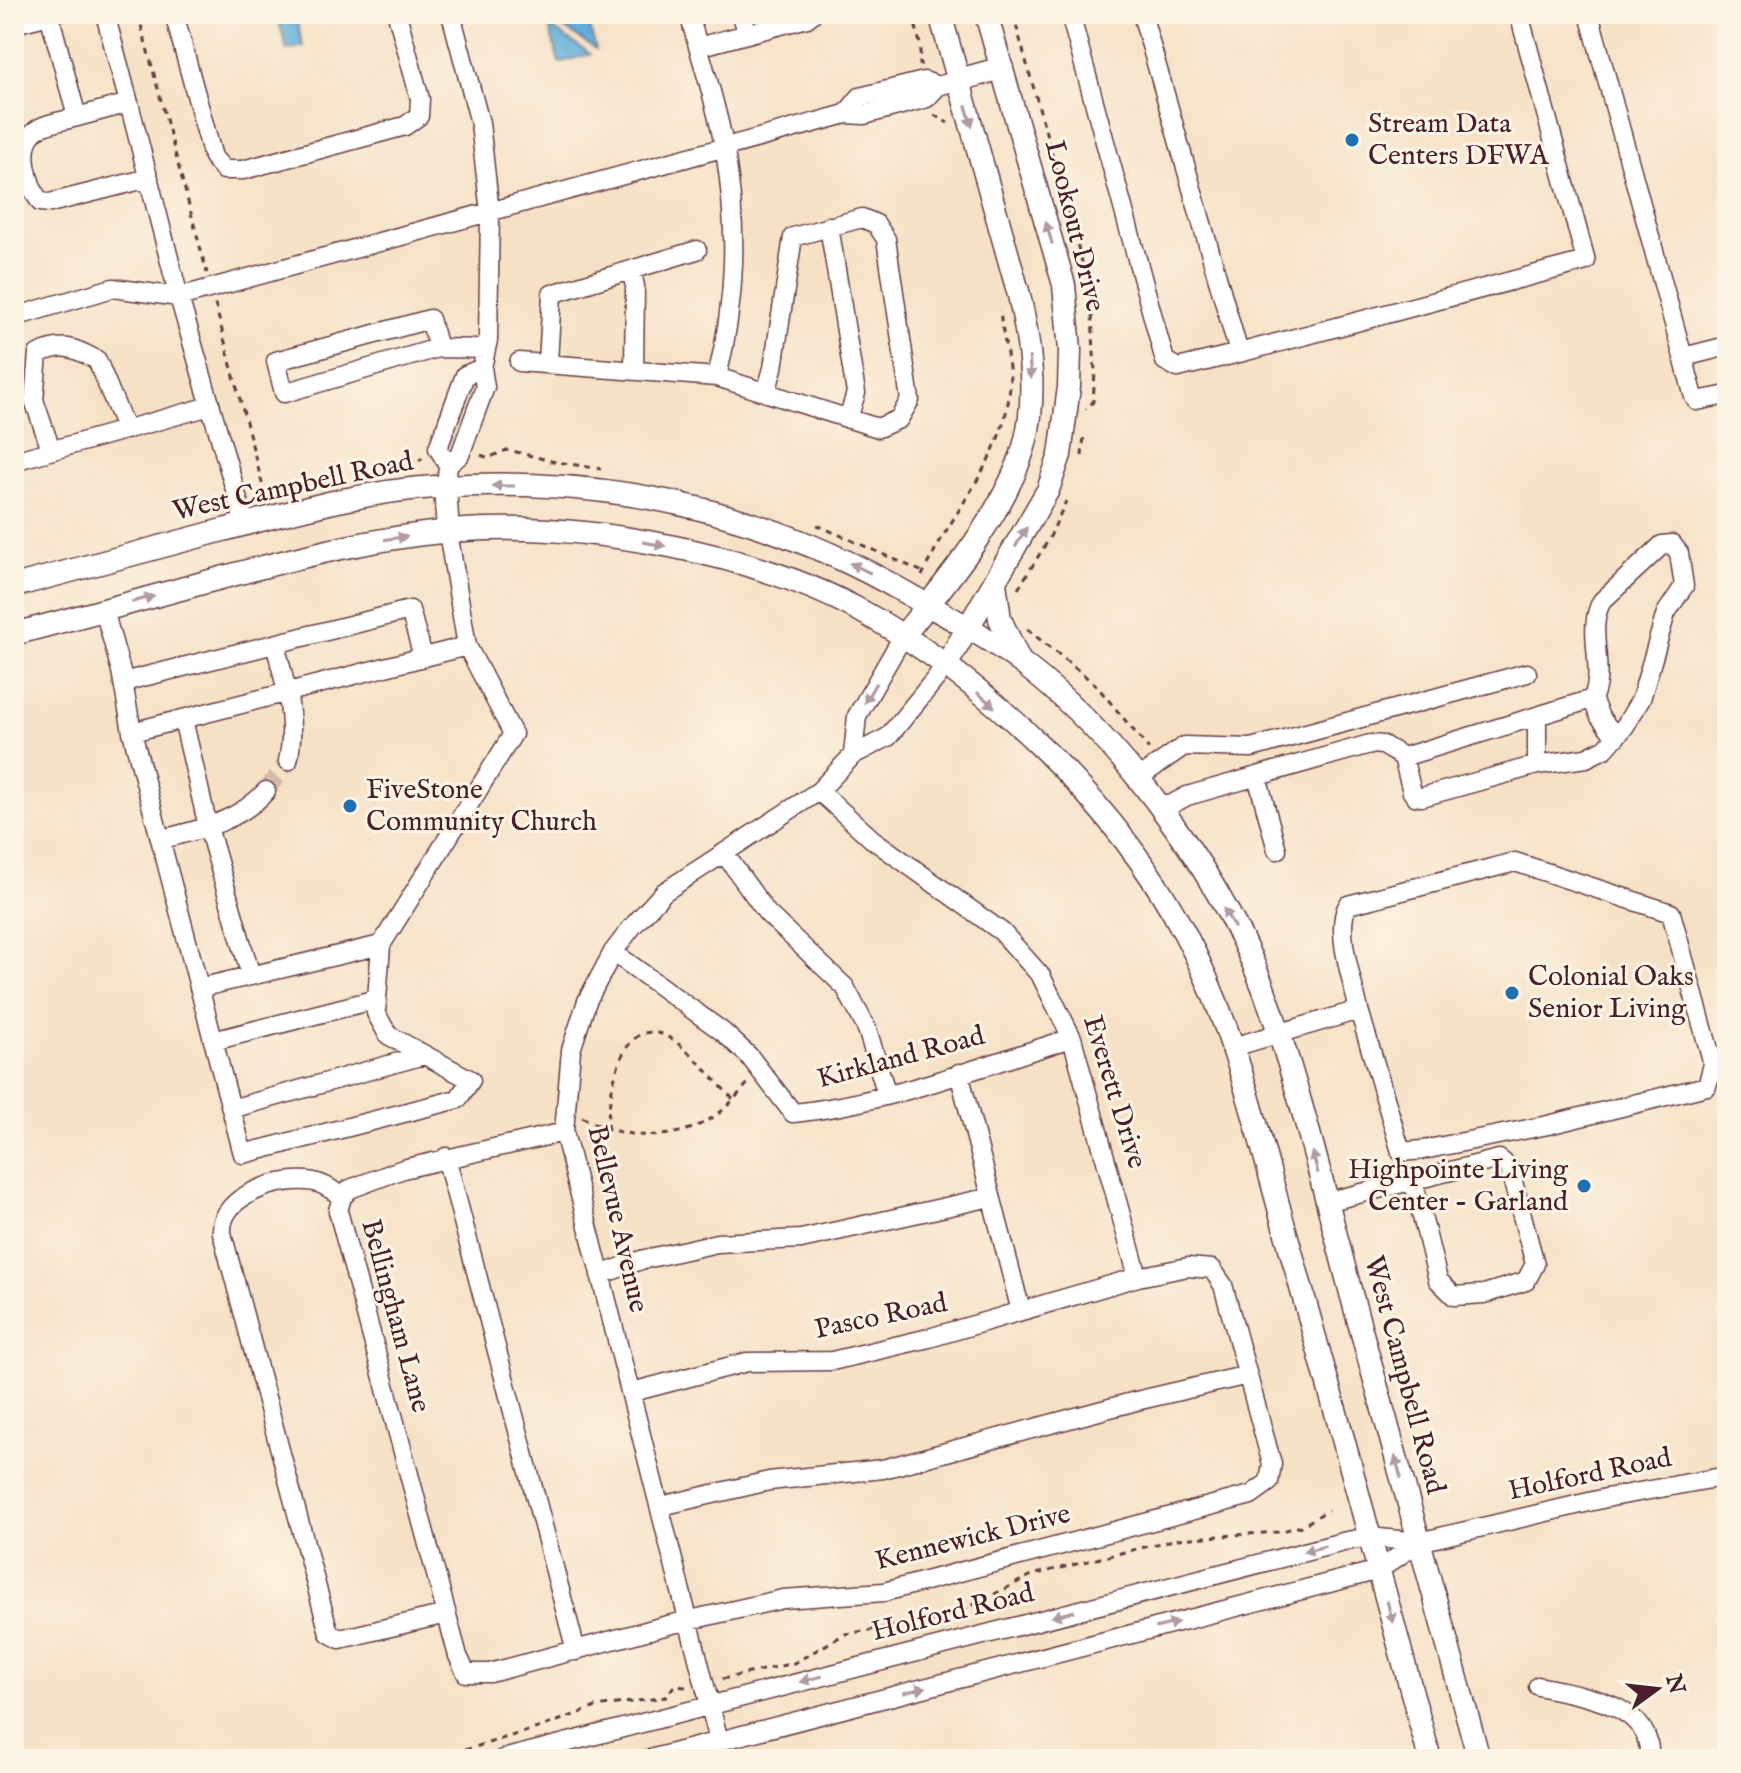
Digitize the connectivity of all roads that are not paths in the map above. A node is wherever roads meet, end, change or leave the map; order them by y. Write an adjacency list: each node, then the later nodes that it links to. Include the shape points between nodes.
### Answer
1 (49, 14): 15 (street); 21 (street)
2 (105, 14): 20 (street)
3 (174, 14): 4 (street, via 213,157 224,170 243,170 405,126 419,116 420,99)
4 (397, 14)
5 (451, 14): 24 (street, via 480,123)
6 (689, 14): 17 (street)
7 (742, 14): 16 (street)
8 (812, 14): 16 (street)
9 (940, 14): 19 (main road)
10 (986, 14): 18 (main road, Lookout Drive)
11 (1070, 14): 33 (street, via 1165,361 1178,368)
12 (1142, 14): 33 (street)
13 (1519, 14): 33 (street, via 1586,261)
14 (1589, 14): 34 (street)
15 (14, 24)
16 (747, 34): 17 (street)
17 (698, 47): 22 (street)
18 (1002, 68): 19 (main road); 52 (main road, Lookout Drive, one-way to 18, via 1048,490 1060,455 1070,350 1064,285)
19 (948, 83): 22 (street, via 927,98); 54 (main road, one-way to 54, via 1019,295 1032,390 1030,420 1014,473 977,539)
20 (129, 103): 21 (street); 23 (street)
21 (77, 117): 23 (street, via 36,129 30,137 25,158 40,202)
22 (724, 147): 24 (street); 39 (street, via 735,261)
23 (149, 178): 28 (street)
24 (490, 213): 28 (street); 32 (street)
25 (829, 226): 40 (street, via 793,237); 43 (street, via 856,393); 43 (street, via 862,218 876,224 886,239 910,400 899,419 878,428)
26 (697, 250): 27 (street)
27 (631, 270): 36 (street, via 552,294); 38 (street)
28 (179, 297): 29 (street, via 113,288); 42 (street)
29 (14, 317)
30 (1727, 346): 34 (street)
31 (438, 348): 31 (street, via 430,319 276,361 284,393); 32 (street)
32 (486, 349): 37 (street)
33 (1239, 353)
34 (1684, 357): 41 (street, via 1697,401)
35 (519, 362): 36 (street)
36 (548, 362): 38 (street)
37 (482, 368): 44 (street, via 465,375); 46 (street, via 485,387)
38 (634, 370): 39 (street)
39 (717, 377): 40 (street)
40 (766, 393): 43 (street)
41 (1727, 395)
42 (210, 406): 45 (street); 50 (street)
43 (848, 419)
44 (447, 424): 46 (street); 49 (street, via 438,448)
45 (126, 430): 47 (street); 47 (street, via 97,360 71,346 50,349 38,354 34,400)
46 (469, 432): 49 (street)
47 (51, 450): 48 (street)
48 (14, 461)
49 (446, 476): 50 (main road, West Campbell Road); 51 (main road); 54 (main road, West Campbell Road, one-way to 49, via 801,540 693,506 648,496)
50 (245, 524): 53 (main road, West Campbell Road)
51 (448, 532): 55 (main road, one-way to 51, via 361,543); 58 (main road, one-way to 58, via 520,529 591,535 725,559 803,585); 60 (street)
52 (995, 583): 56 (main road, Lookout Drive); 62 (main road, via 1000,619)
53 (14, 586)
54 (928, 605): 56 (main road, West Campbell Road); 58 (main road)
55 (104, 610): 57 (main road); 65 (street)
56 (969, 629): 62 (main road, West Campbell Road); 63 (main road, Lookout Drive)
57 (14, 634)
58 (903, 636): 63 (main road); 72 (street, one-way to 72, via 857,716)
59 (275, 644): 61 (street, via 410,610); 65 (street); 66 (street)
60 (467, 646): 61 (street); 85 (street, via 513,734)
61 (423, 657): 66 (street)
62 (1019, 661): 77 (main road, West Campbell Road, via 1082,716)
63 (945, 667): 72 (street, Bellevue Avenue, via 888,737); 94 (main road, one-way to 94, via 1056,761 1115,827 1186,936)
64 (1527, 673): 77 (street, via 1251,748 1184,746)
65 (123, 682): 70 (street)
66 (287, 692): 69 (street); 74 (street, via 292,738)
67 (1592, 699): 68 (street); 71 (street); 71 (street, via 1596,612 1662,545 1672,544 1679,553 1684,586 1666,613 1641,699)
68 (1537, 716): 73 (street); 75 (street)
69 (183, 719): 70 (street); 81 (street)
70 (132, 732): 82 (street)
71 (1616, 737): 75 (street, via 1586,758)
72 (853, 755): 79 (street, Bellevue Avenue)
73 (1403, 757): 75 (street, via 1412,792 1422,797); 76 (street, via 1370,744)
74 (288, 761)
75 (1537, 765)
76 (1257, 776): 80 (street, via 1187,796); 83 (street)
77 (1137, 779): 80 (main road, West Campbell Road)
78 (266, 791): 81 (street, via 256,803)
79 (819, 791): 84 (street, Bellevue Avenue); 92 (street, Everett Drive, via 872,839 1002,932 1041,976)
80 (1161, 810): 91 (main road, West Campbell Road, one-way to 80, via 1237,931)
81 (208, 827): 82 (street); 87 (street)
82 (162, 839): 88 (street)
83 (1277, 850)
84 (724, 853): 86 (street, Bellevue Avenue, via 664,892); 97 (street, via 767,913 845,987 867,1029)
85 (381, 945): 87 (street); 89 (street)
86 (613, 952): 97 (street, Kirkland Road, via 723,1032 793,1113); 99 (street, Bellevue Avenue, via 587,1001 571,1050)
87 (251, 976): 88 (street)
88 (199, 988): 93 (street)
89 (377, 999): 93 (street); 95 (street, via 376,1013 388,1035)
90 (1359, 1010): 90 (street, via 1401,1152 1548,1125 1707,1086 1713,1064 1671,913 1515,862 1348,905 1342,914 1344,939); 91 (street)
91 (1279, 1035): 94 (street); 104 (main road, West Campbell Road, one-way to 91)
92 (1072, 1038): 96 (street, Kirkland Road); 107 (street, Everett Drive)
93 (213, 1041): 98 (street)
94 (1233, 1047): 113 (main road)
95 (424, 1055): 98 (street); 98 (street, via 471,1080 458,1099 243,1154)
96 (959, 1073): 97 (street, Kirkland Road); 103 (street)
97 (887, 1095)
98 (231, 1109)
99 (564, 1132): 100 (street, Bellingham Lane); 106 (street, Bellevue Avenue)
100 (446, 1157): 102 (street, Bellingham Lane, via 350,1189); 118 (street)
101 (1413, 1180): 101 (street, via 1499,1159 1509,1167 1535,1264 1526,1281 1484,1294 1454,1296 1438,1280); 104 (street)
102 (342, 1197): 116 (street, Bellingham Lane, via 340,1224); 116 (street, via 311,1181 250,1193 227,1209 222,1233 329,1633 340,1639)
103 (991, 1197): 106 (street, via 801,1239 717,1243); 108 (street)
104 (1326, 1202): 114 (main road, West Campbell Road, one-way to 104)
105 (1212, 1269): 107 (street, Pasco Road, via 1188,1267); 109 (street, Kennewick Drive, via 1223,1285)
106 (600, 1275): 110 (street, Bellevue Avenue)
107 (1138, 1277): 108 (street, Pasco Road)
108 (1021, 1311): 110 (street, Pasco Road, via 832,1361 747,1362)
109 (1248, 1375): 112 (street, via 883,1469 753,1484); 117 (street, Kennewick Drive, via 1272,1464 1269,1482 1251,1495 884,1592 783,1599)
110 (632, 1392): 112 (street, Bellevue Avenue)
111 (1727, 1476): 114 (street, Holford Road)
112 (661, 1506): 117 (street, Bellevue Avenue)
113 (1369, 1537): 114 (street, Holford Road); 115 (main road); 121 (street, Holford Road, one-way to 121)
114 (1419, 1542): 115 (street, Holford Road); 126 (main road, West Campbell Road)
115 (1379, 1570): 122 (street, Holford Road, one-way to 115); 125 (main road, one-way to 125)
116 (446, 1614): 119 (street, Bellingham Lane)
117 (690, 1620): 118 (street, Kennewick Drive); 121 (street, Bellevue Avenue)
118 (576, 1651): 119 (street, Kennewick Drive, via 490,1673)
119 (466, 1673)
120 (1538, 1686): 127 (street, via 1589,1698 1632,1717 1645,1729)
121 (710, 1705): 122 (street, Bellevue Avenue); 123 (street, Holford Road)
122 (719, 1741): 124 (street, Holford Road)
123 (503, 1759)
124 (650, 1759)
125 (1430, 1759)
126 (1479, 1759)
127 (1649, 1759)

